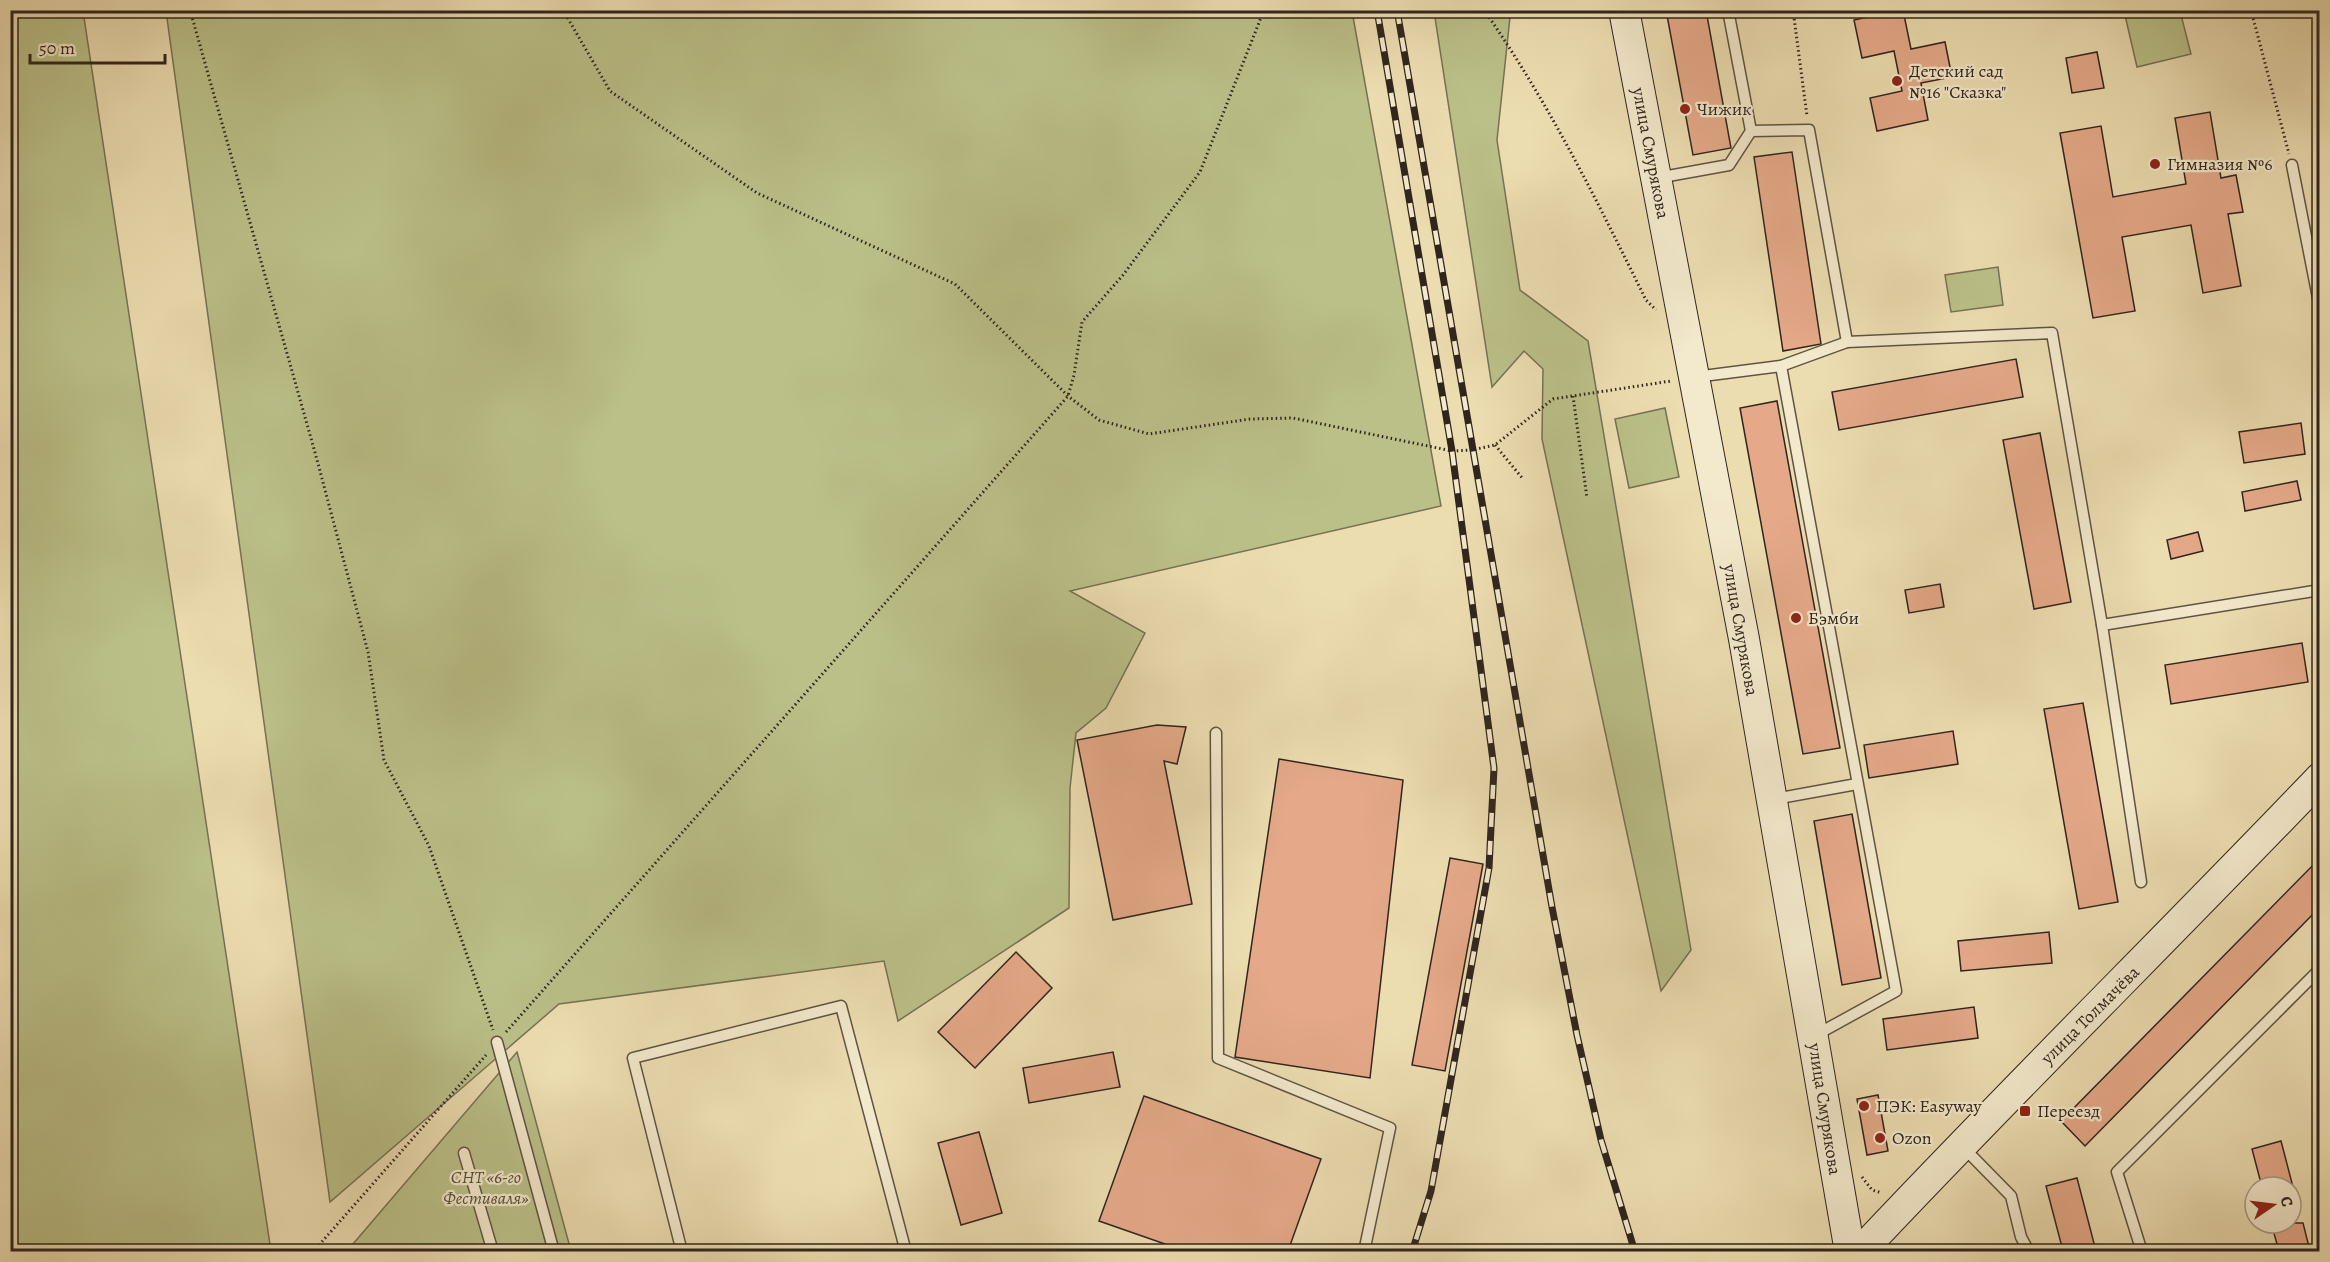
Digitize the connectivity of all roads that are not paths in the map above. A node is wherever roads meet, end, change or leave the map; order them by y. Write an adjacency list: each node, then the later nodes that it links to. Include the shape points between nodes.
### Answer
1 (1624, 10): 5 (street, улица Смурякова)
2 (1728, 10): 3 (lane)
3 (1750, 131): 5 (lane, via 1730,165); 7 (lane, via 1809,130)
4 (2292, 165): 6 (lane)
5 (1656, 178): 9 (street, улица Смурякова)
6 (2319, 308)
7 (1847, 342): 8 (lane); 11 (lane, via 2052,333)
8 (1781, 366): 9 (lane); 14 (lane)
9 (1694, 378): 15 (street, улица Смурякова)
10 (2319, 590): 11 (lane)
11 (2102, 625): 16 (lane)
12 (1216, 733): 26 (lane, via 1218,1058 1390,1128)
13 (2319, 778): 20 (street, улица Толмачёва)
14 (1857, 784): 15 (lane); 18 (lane, via 1896,991)
15 (1772, 799): 18 (street, улица Смурякова)
16 (2140, 882)
17 (2319, 969): 30 (lane, via 2117,1172)
18 (1814, 1036): 27 (street, улица Смурякова)
19 (497, 1042): 23 (lane)
20 (1961, 1145): 28 (street, улица Толмачёва); 29 (lane, via 2011,1196 2021,1237)
21 (464, 1153): 22 (lane)
22 (493, 1251)
23 (554, 1251)
24 (682, 1251): 25 (lane, via 633,1058 841,1006)
25 (906, 1251)
26 (1364, 1251)
27 (1850, 1251)
28 (1860, 1251)
29 (2029, 1251)
30 (2142, 1251)

